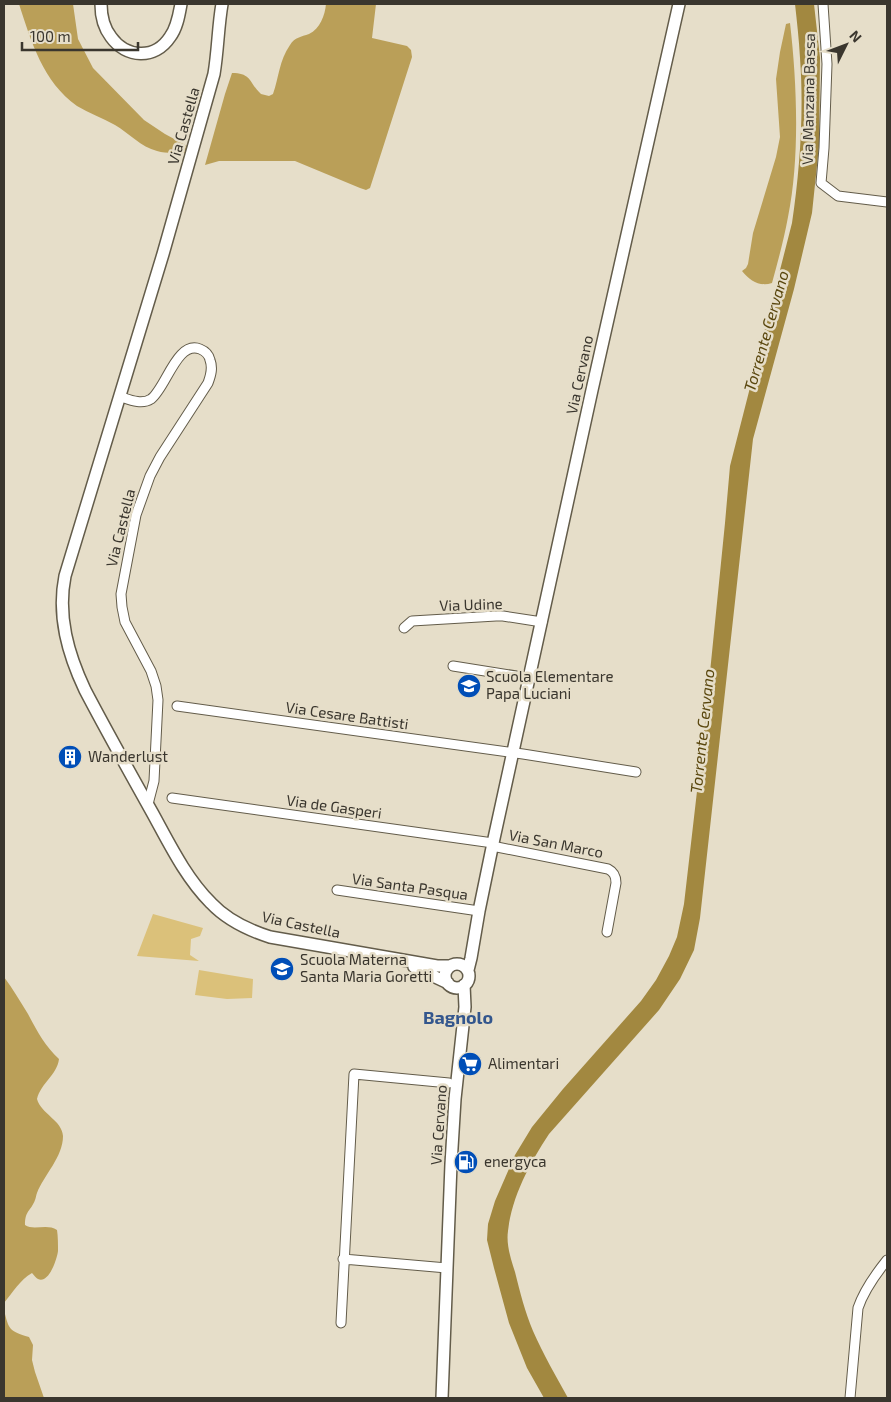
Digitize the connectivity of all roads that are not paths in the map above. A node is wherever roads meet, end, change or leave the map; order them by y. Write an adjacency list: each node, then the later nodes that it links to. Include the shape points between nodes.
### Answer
1 (100, 4): 2 (main road, via 103,22 111,37 123,49 135,54 158,50 170,38)
2 (181, 4)
3 (222, 4): 7 (main road, Via Castella, via 214,74)
4 (679, 4): 8 (main road, Via Cervano)
5 (823, 4): 6 (street, Via Manzana Bassa, via 827,64 821,183 838,196)
6 (887, 202)
7 (120, 397): 16 (main road, Via Castella, via 65,576 62,611 66,640 80,679); 16 (street, Via Castella, via 142,402 150,400 177,359 191,348 200,349 209,357 212,366 208,383 160,457 142,496 130,540 121,594 125,622 151,671 158,700 154,781)
8 (542, 622): 9 (street, Via Udine, via 496,616 412,622); 11 (main road, Via Cervano)
9 (404, 628)
10 (453, 666): 11 (street)
11 (529, 678): 13 (main road, Via Cervano)
12 (176, 706): 13 (street, Via Cesare Battisti)
13 (513, 752): 14 (street); 17 (main road, Via Cervano)
14 (636, 772)
15 (172, 798): 17 (street, Via de Gasperi)
16 (148, 804): 22 (main road, Via Castella, via 180,863 212,904 228,918 270,937)
17 (492, 845): 19 (main road, Via Cervano); 20 (street, Via San Marco, via 612,871 616,883)
18 (337, 890): 19 (street, Via Santa Pasqua)
19 (479, 911): 21 (main road, Via Cervano)
20 (607, 932)
21 (473, 940): 23 (main road, via 466,957); 24 (main road, Via Cervano)
22 (391, 958): 23 (main road, via 437,966); 25 (main road)
23 (452, 965): 24 (main road, via 463,965); 25 (main road, via 445,972)
24 (468, 970): 26 (main road, via 469,977)
25 (449, 985): 26 (main road, via 457,988); 27 (main road, via 460,1002)
26 (464, 985): 27 (main road, Via Cervano)
27 (464, 1018): 31 (main road, Via Cervano, via 455,1099)
28 (448, 1083): 29 (street, Via Cervano, via 354,1074)
29 (343, 1259): 31 (street); 32 (street, Via Cervano)
30 (887, 1260): 34 (street, via 861,1298 858,1308)
31 (447, 1268): 33 (main road, Via Cervano)
32 (340, 1323)
33 (442, 1398)
34 (850, 1398)

